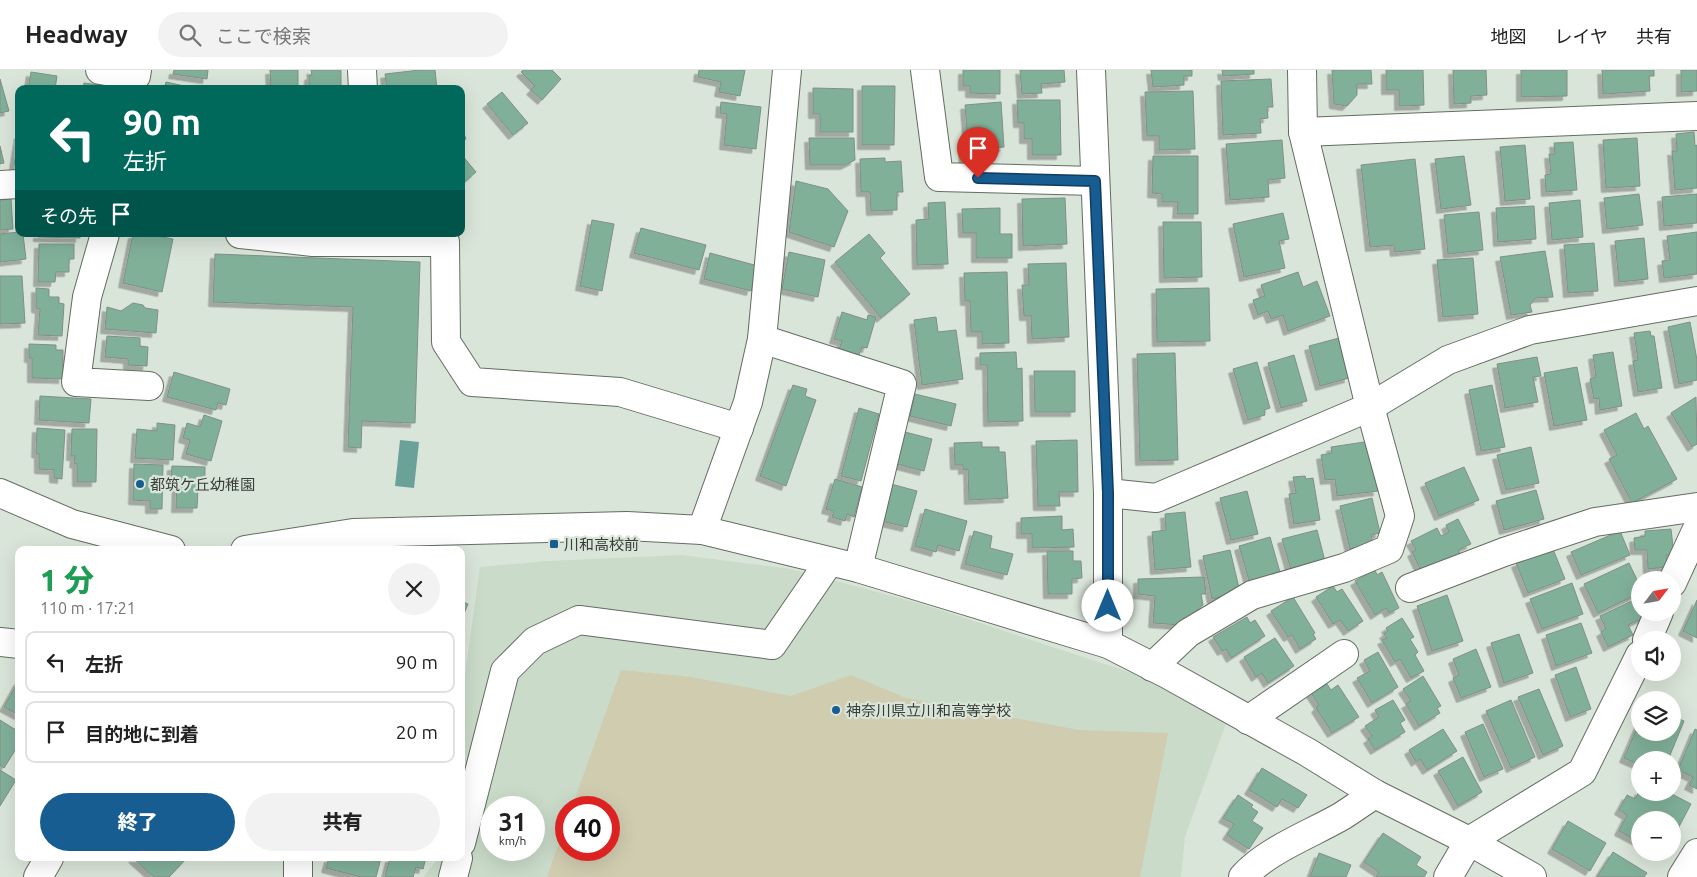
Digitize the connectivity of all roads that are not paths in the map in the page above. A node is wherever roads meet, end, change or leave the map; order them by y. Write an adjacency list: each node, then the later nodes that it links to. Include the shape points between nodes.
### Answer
1 (100, 70): 2 (street, via 136,76)
2 (137, 70)
3 (362, 70): 8 (street)
4 (787, 70): 17 (street)
5 (925, 70): 11 (street, via 940,176)
6 (1092, 70): 11 (street)
7 (1302, 70): 10 (street)
8 (363, 85)
9 (1697, 116): 10 (street)
10 (1303, 132): 19 (street)
11 (1095, 181): 22 (street)
12 (15, 184): 13 (street)
13 (0, 185)
14 (104, 237): 18 (street, via 87,297 76,382)
15 (267, 237): 20 (street, via 313,242 445,242 446,342 472,382 620,392)
16 (1697, 301): 19 (street, via 1530,330 1448,360)
17 (762, 339): 20 (street); 31 (street, via 902,384)
18 (149, 386)
19 (1370, 407): 22 (street, via 1156,498); 38 (street, via 1400,516 1389,549 1344,568 1252,595 1188,633)
20 (739, 428): 25 (street)
21 (0, 493): 26 (street)
22 (1108, 493): 36 (street)
23 (1697, 506): 33 (street, via 1595,522)
24 (1697, 529): 32 (street)
25 (702, 530): 27 (street, via 627,526); 30 (street)
26 (106, 541): 28 (street)
27 (417, 541): 29 (street, via 353,533)
28 (142, 546)
29 (270, 546)
30 (829, 562): 31 (street); 42 (street, via 772,645 579,620 535,641 505,671)
31 (858, 568): 36 (street)
32 (1678, 571)
33 (1410, 588)
34 (0, 642): 35 (street)
35 (15, 644)
36 (1108, 644): 38 (street)
37 (1344, 654): 40 (street)
38 (1152, 667): 40 (street)
39 (1631, 673): 43 (street, via 1582,772)
40 (1248, 720): 41 (street)
41 (1375, 794): 43 (street); 51 (street, via 1295,840)
42 (465, 827)
43 (1469, 841): 52 (street); 53 (street)
44 (1697, 852): 54 (street)
45 (47, 861): 48 (street)
46 (298, 861): 49 (street)
47 (457, 861): 50 (street)
48 (38, 877)
49 (298, 877)
50 (453, 877)
51 (1243, 877)
52 (1448, 877)
53 (1532, 877)
54 (1682, 877)

